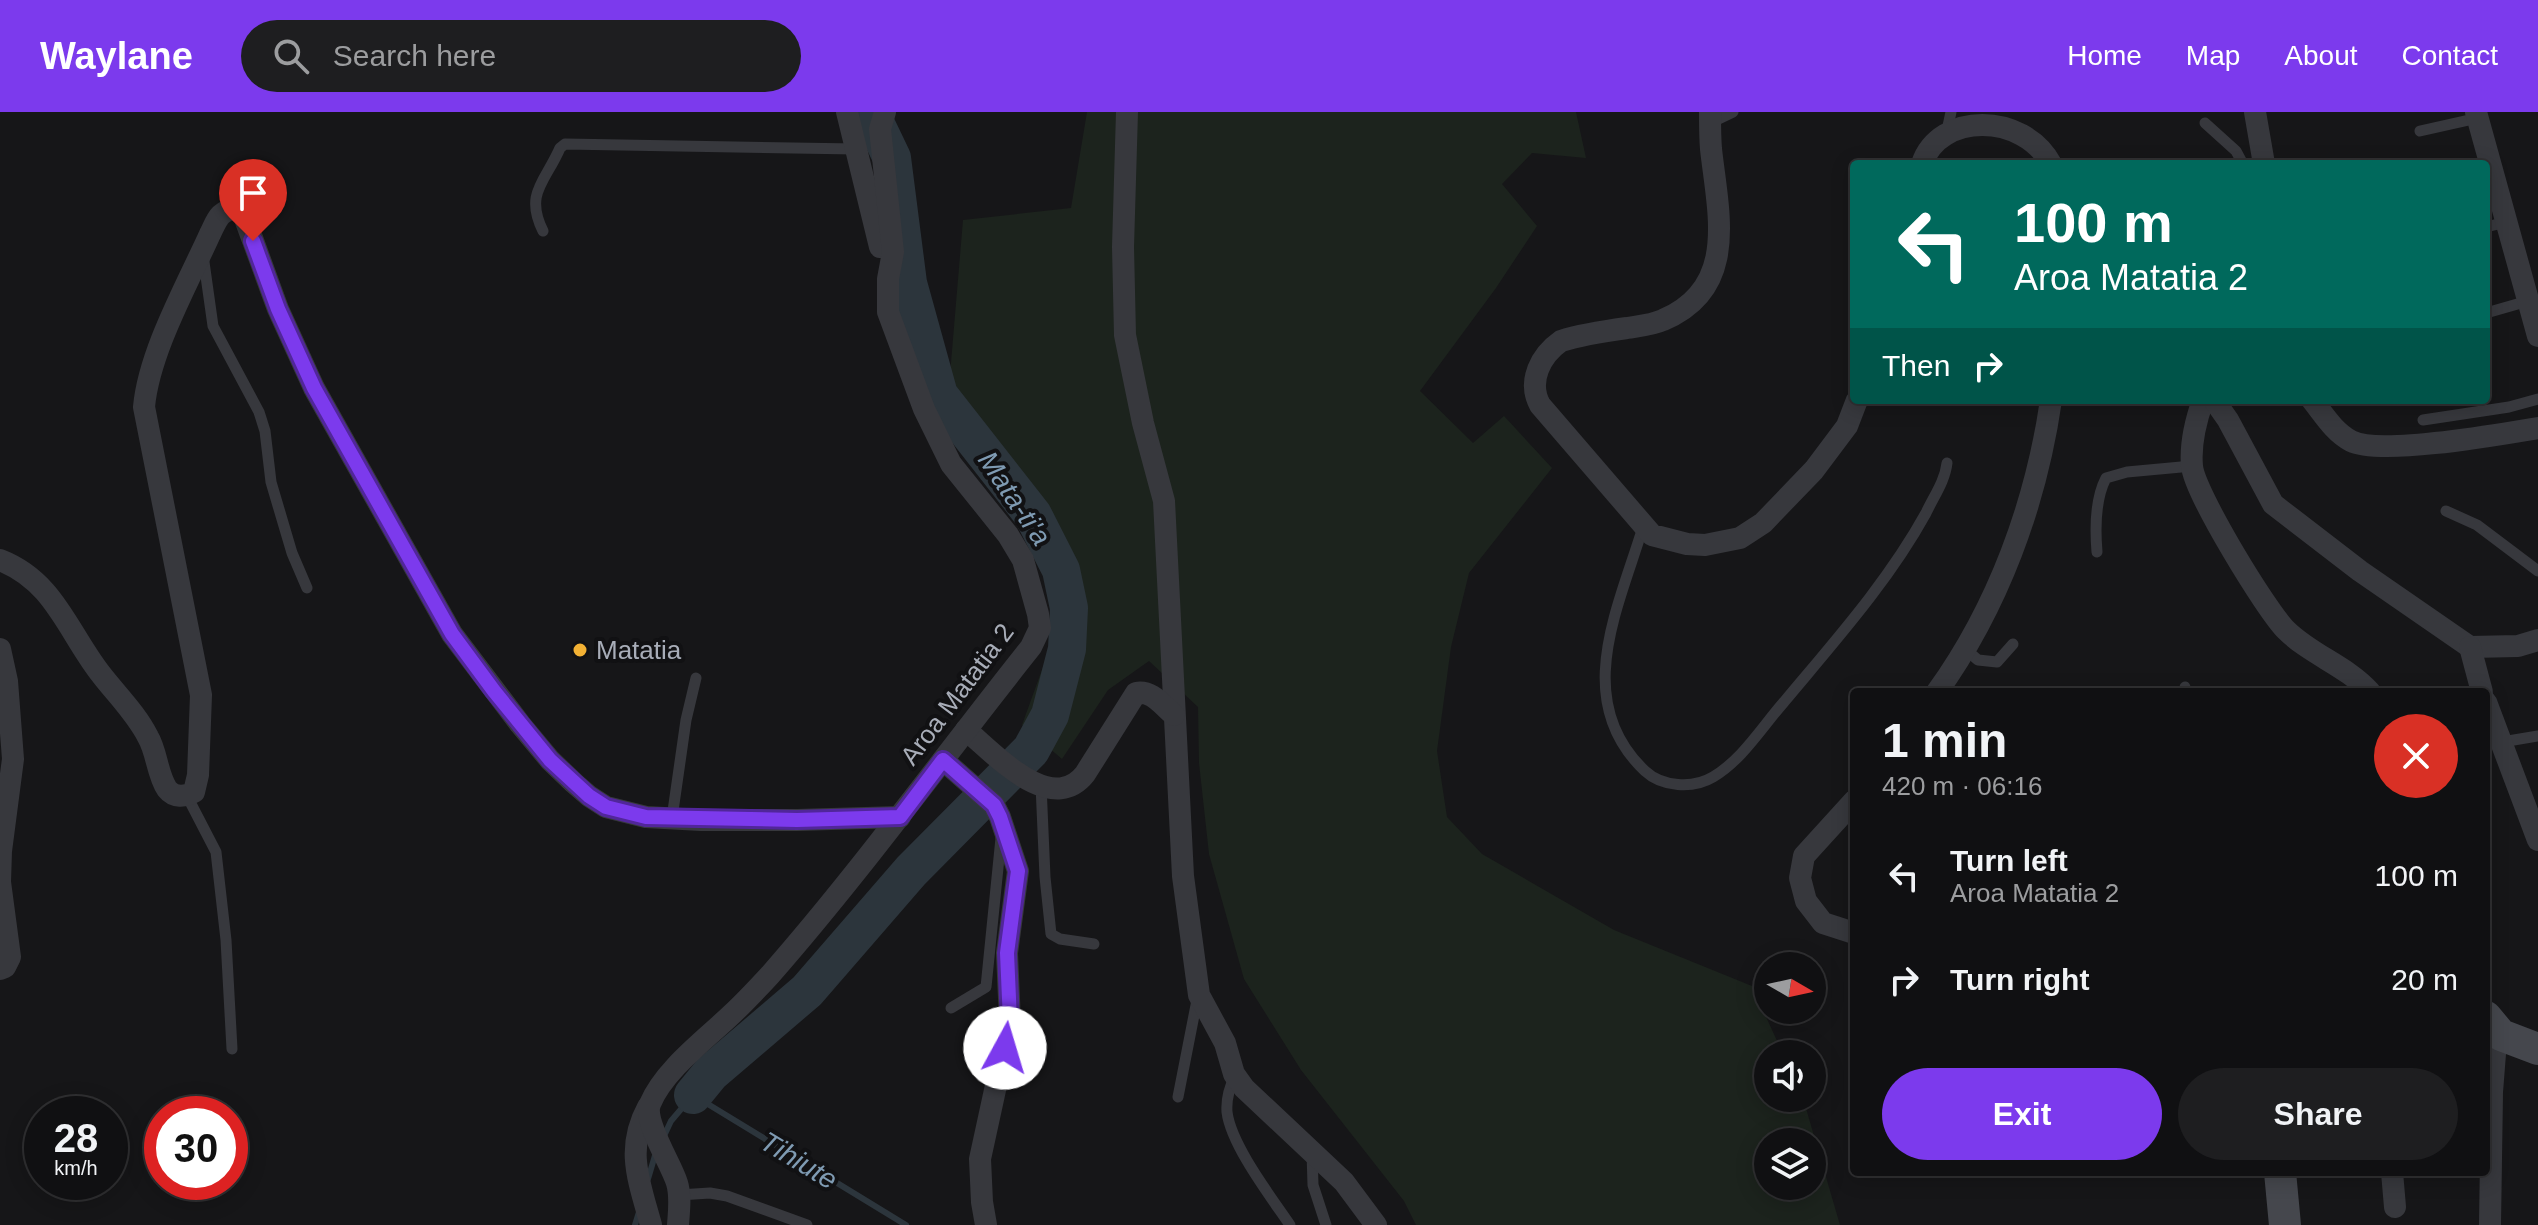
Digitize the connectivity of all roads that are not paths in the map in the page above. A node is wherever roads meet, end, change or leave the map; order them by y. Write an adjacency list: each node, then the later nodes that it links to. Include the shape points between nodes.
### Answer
1 (847, 112): 11 (street)
2 (885, 112): 22 (street, Aroa Matatia 2, via 880,146 893,252)
3 (1127, 112): 52 (street, via 1125,335 1164,501)
4 (1733, 112): 7 (lane)
5 (2255, 112): 15 (street)
6 (2477, 115): 10 (lane); 16 (street)
7 (1710, 117): 37 (street, via 1720,233 1717,260 1701,293 1664,320 1561,341 1548,351 1536,373 1540,405)
8 (1950, 119): 12 (street); 13 (street, via 1997,118 2020,128)
9 (2205, 123): 14 (lane)
10 (2420, 131)
11 (857, 149): 19 (lane, via 565,144 538,190 535,215); 22 (street)
12 (1923, 160)
13 (2048, 160)
14 (2241, 160)
15 (2263, 160)
16 (2485, 160)
17 (2490, 190): 18 (street)
18 (2496, 224): 21 (street)
19 (543, 231)
20 (202, 251): 41 (lane, via 213,326 259,412 271,482); 58 (street, via 153,366 144,407 201,695 198,775 194,792); 63 (street, via 220,214 236,209 244,216 296,352 332,423 452,634 520,724 550,760 606,807)
21 (2527, 260): 23 (street)
22 (888, 279): 53 (street, Aroa Matatia 2, via 888,312 924,409 951,464 1023,560 1038,614 1040,628 1031,647)
23 (2528, 301): 24 (lane); 25 (street)
24 (2490, 312)
25 (2538, 336)
26 (2538, 399): 32 (lane)
27 (1855, 404): 37 (street, via 1847,426 1814,470 1763,523 1740,538 1687,544 1652,535)
28 (2050, 404): 46 (street, via 2038,468 2012,552)
29 (2202, 404): 35 (street)
30 (2217, 404): 44 (street, via 2273,504)
31 (2315, 404): 33 (street, via 2335,430 2366,444 2422,444)
32 (2423, 420)
33 (2538, 428)
34 (1947, 463): 37 (lane, via 1943,481 1906,548 1842,632 1734,760 1695,784 1651,777 1609,719 1603,673 1607,646)
35 (2192, 466): 38 (lane, via 2106,478 2100,489); 49 (street, via 2220,527 2286,631)
36 (2446, 511): 40 (lane, via 2477,525)
37 (1643, 527)
38 (2097, 552)
39 (0, 560): 58 (street, via 26,572 56,604 149,737 167,788 175,796)
40 (2538, 571)
41 (307, 588)
42 (2538, 640): 44 (street)
43 (2013, 644): 46 (lane, via 1997,662 1978,660)
44 (2470, 647): 50 (street)
45 (0, 649): 67 (street, via 13,759 0,882 10,957)
46 (1965, 649): 48 (street)
47 (696, 678): 63 (lane)
48 (1940, 688)
49 (2366, 688)
50 (2481, 688)
51 (2490, 712): 55 (street)
52 (1174, 715): 57 (street, via 1151,694 1136,693 1080,780 1067,789); 68 (street, via 1183,876)
53 (966, 730): 56 (street, Aroa Matatia 2); 57 (street)
54 (2538, 736): 55 (lane)
55 (2502, 742): 61 (street)
56 (943, 760): 60 (street); 62 (street, Aroa Matatia 2)
57 (1035, 784): 66 (lane, via 1051,934)
58 (187, 796): 71 (lane, via 216,852)
59 (1850, 805): 65 (street, via 1804,856 1800,878 1806,901 1823,923)
60 (997, 811): 69 (lane, via 1002,835 986,987); 84 (street, via 1018,871 1007,953 1010,1021 980,1159)
61 (2534, 815): 64 (street)
62 (900, 817): 63 (street); 75 (street, Aroa Matatia 2, via 767,978 670,1074)
63 (672, 818)
64 (2538, 840)
65 (1850, 932)
66 (1094, 944)
67 (0, 969)
68 (1199, 991): 73 (street); 74 (lane)
69 (951, 1008)
70 (2494, 1026): 72 (main road); 89 (street)
71 (232, 1049)
72 (2538, 1049)
73 (1235, 1075): 76 (street); 85 (lane, via 1228,1089 1227,1115 1260,1182)
74 (1178, 1097)
75 (648, 1107): 79 (street); 81 (street, Aroa Matatia 2, via 634,1147)
76 (1312, 1152): 86 (lane, via 1313,1185); 87 (street, via 1344,1182)
77 (2280, 1176): 88 (main road)
78 (2392, 1176): 80 (street)
79 (679, 1195): 82 (street); 83 (lane, via 727,1196)
80 (2395, 1207)
81 (651, 1225)
82 (678, 1225)
83 (807, 1225)
84 (986, 1225)
85 (1290, 1225)
86 (1326, 1225)
87 (1376, 1225)
88 (2285, 1225)
89 (2490, 1225)

